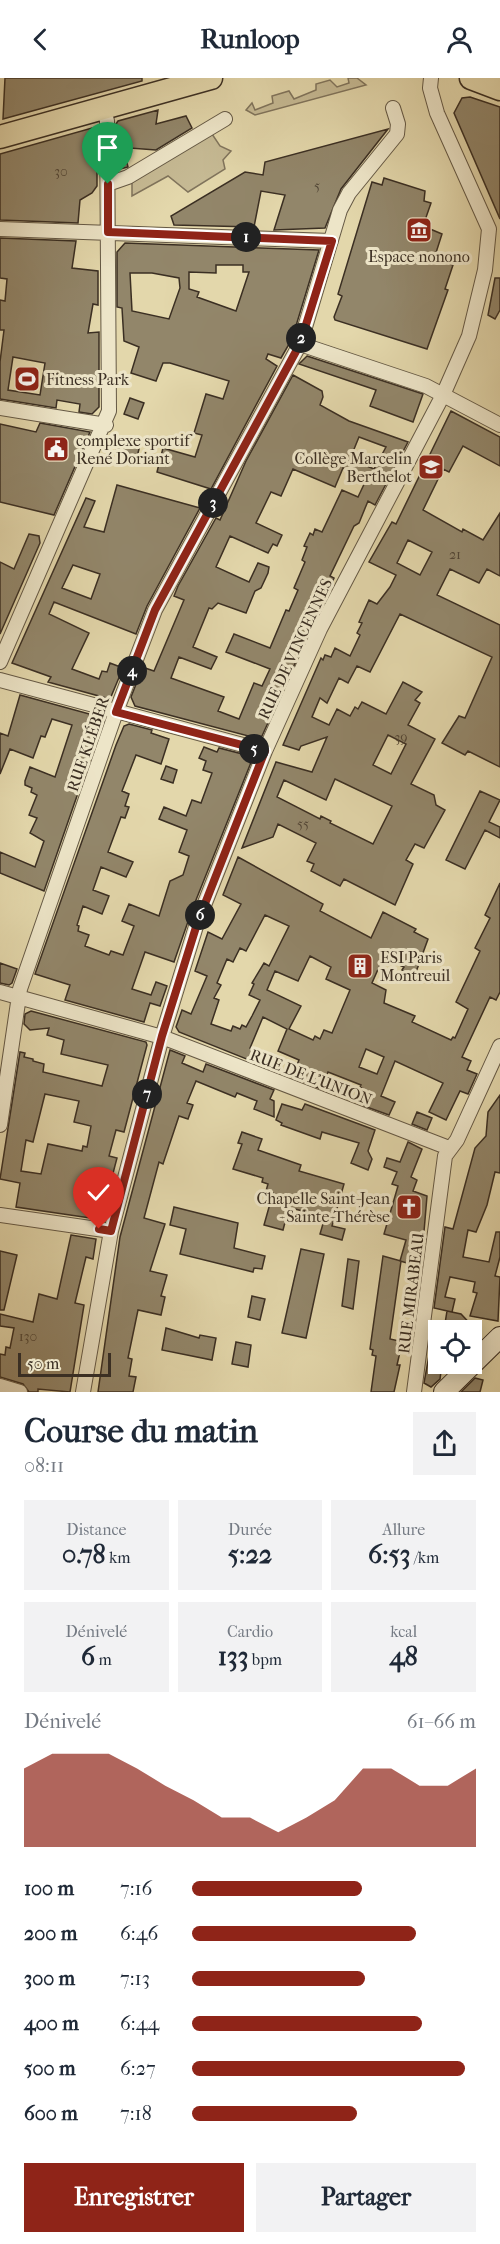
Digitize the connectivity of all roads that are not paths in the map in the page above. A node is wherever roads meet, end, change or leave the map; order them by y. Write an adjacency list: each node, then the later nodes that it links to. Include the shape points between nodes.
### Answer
1 (212, 78): 6 (main road)
2 (431, 78): 10 (street, RUE DE VINCENNES, via 437,113)
3 (471, 78): 4 (main road)
4 (500, 89)
5 (393, 108): 13 (street, RUE KLÉBER, via 397,134 349,193)
6 (104, 109): 8 (main road); 9 (street)
7 (225, 119): 9 (street, via 128,177)
8 (0, 136)
9 (108, 184): 12 (street)
10 (495, 225): 15 (street, RUE DE VINCENNES, via 469,336)
11 (0, 229): 12 (street)
12 (108, 232): 13 (street); 17 (street, via 110,411)
13 (332, 241): 14 (street, RUE KLÉBER)
14 (300, 344): 15 (street); 21 (street, RUE KLÉBER, via 155,610)
15 (443, 394): 18 (street); 22 (street, RUE DE VINCENNES, via 320,629)
16 (0, 408): 17 (street)
17 (106, 425): 19 (street)
18 (500, 425)
19 (0, 662)
20 (0, 680): 21 (street)
21 (116, 712): 22 (street); 24 (street, RUE KLÉBER)
22 (265, 751): 25 (street, RUE DE VINCENNES, via 197,924)
23 (0, 993): 24 (street, RUE DE L'UNION)
24 (19, 998): 25 (street, RUE DE L'UNION); 28 (street, RUE KLÉBER)
25 (162, 1036): 29 (street, RUE DE L'UNION); 31 (street, RUE DE VINCENNES)
26 (500, 1046): 27 (street, RUE MIRABEAU)
27 (496, 1068): 29 (street, RUE MIRABEAU)
28 (0, 1125)
29 (449, 1148): 36 (street, RUE MIRABEAU)
30 (0, 1215): 31 (street)
31 (111, 1231): 35 (street, RUE DE VINCENNES)
32 (500, 1337): 37 (street)
33 (0, 1386): 34 (street)
34 (20, 1392)
35 (82, 1392)
36 (414, 1392)
37 (444, 1392)

